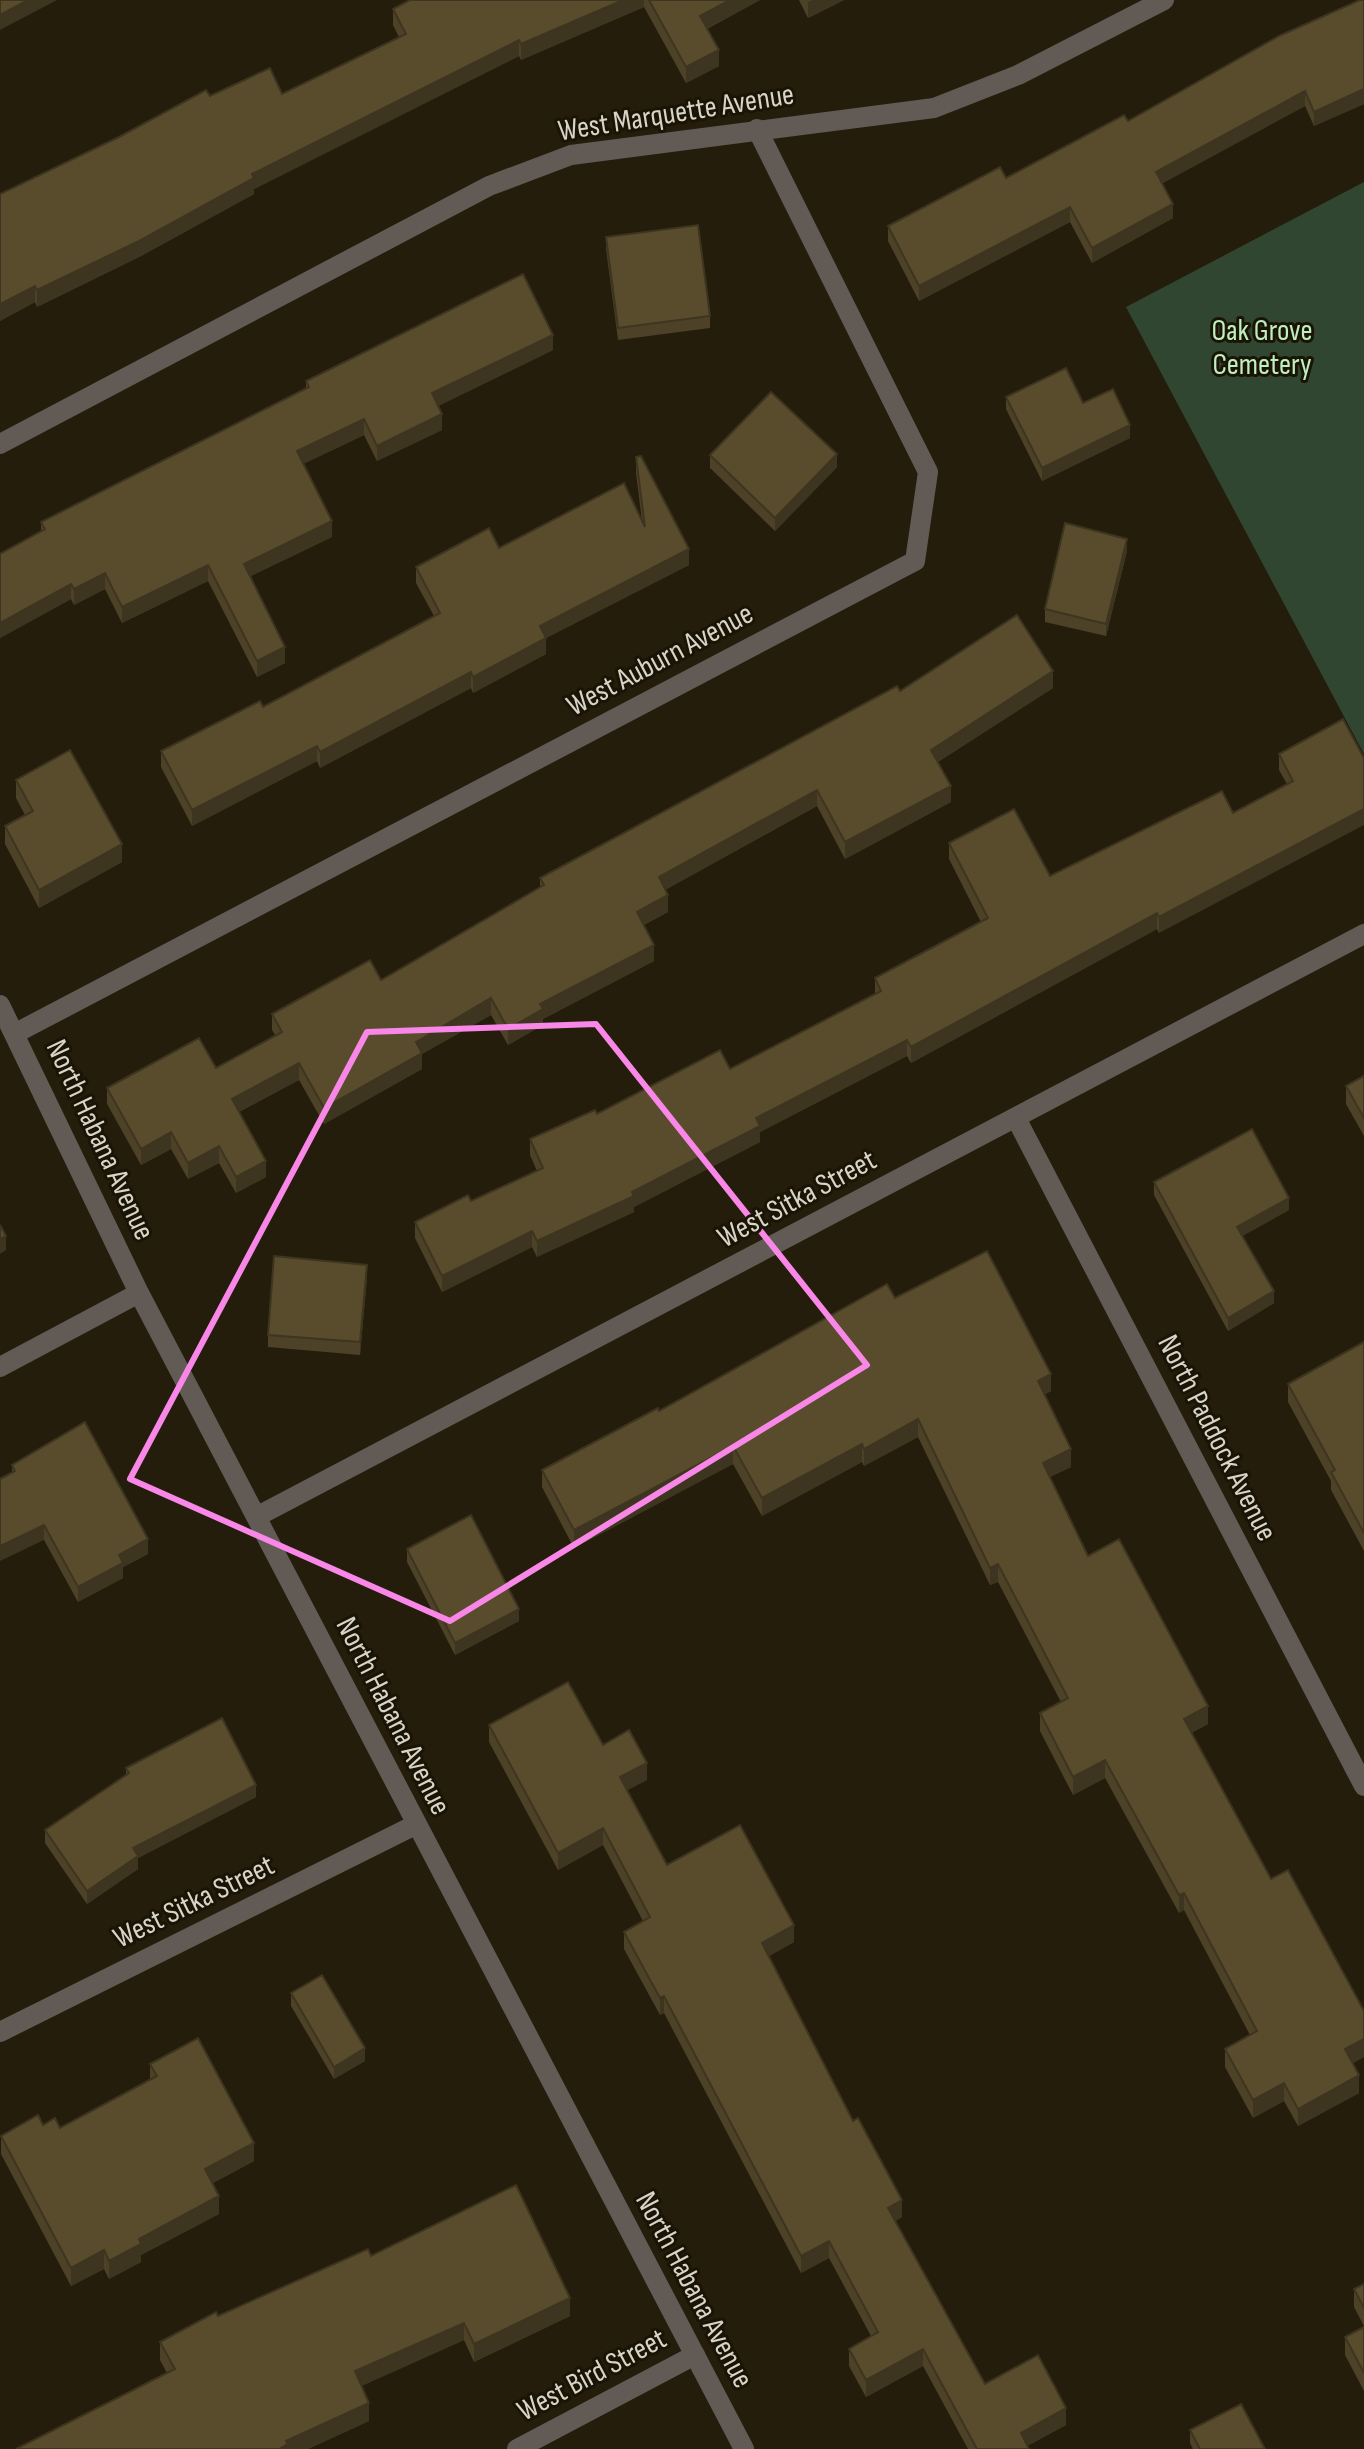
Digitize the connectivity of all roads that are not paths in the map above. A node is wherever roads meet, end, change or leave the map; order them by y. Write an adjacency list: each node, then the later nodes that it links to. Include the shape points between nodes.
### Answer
1 (1164, 0): 2 (street, West Marquette Avenue, via 1018,75 934,108)
2 (757, 129): 3 (street, West Marquette Avenue, via 571,155 489,186); 6 (street, West Auburn Avenue, via 928,472 915,561)
3 (0, 444)
4 (1364, 934): 7 (street, West Sitka Street)
5 (0, 1005): 6 (street, North Habana Avenue)
6 (16, 1033): 8 (street, North Habana Avenue)
7 (1016, 1118): 10 (street, West Sitka Street); 11 (street, North Paddock Avenue)
8 (139, 1293): 9 (street); 10 (street, North Habana Avenue)
9 (0, 1367)
10 (258, 1516): 12 (street, North Habana Avenue)
11 (1364, 1786)
12 (415, 1825): 13 (street, West Sitka Street); 14 (street, North Habana Avenue)
13 (0, 2032)
14 (695, 2355): 15 (street, West Bird Street); 16 (street, North Habana Avenue)
15 (517, 2449)
16 (744, 2449)

